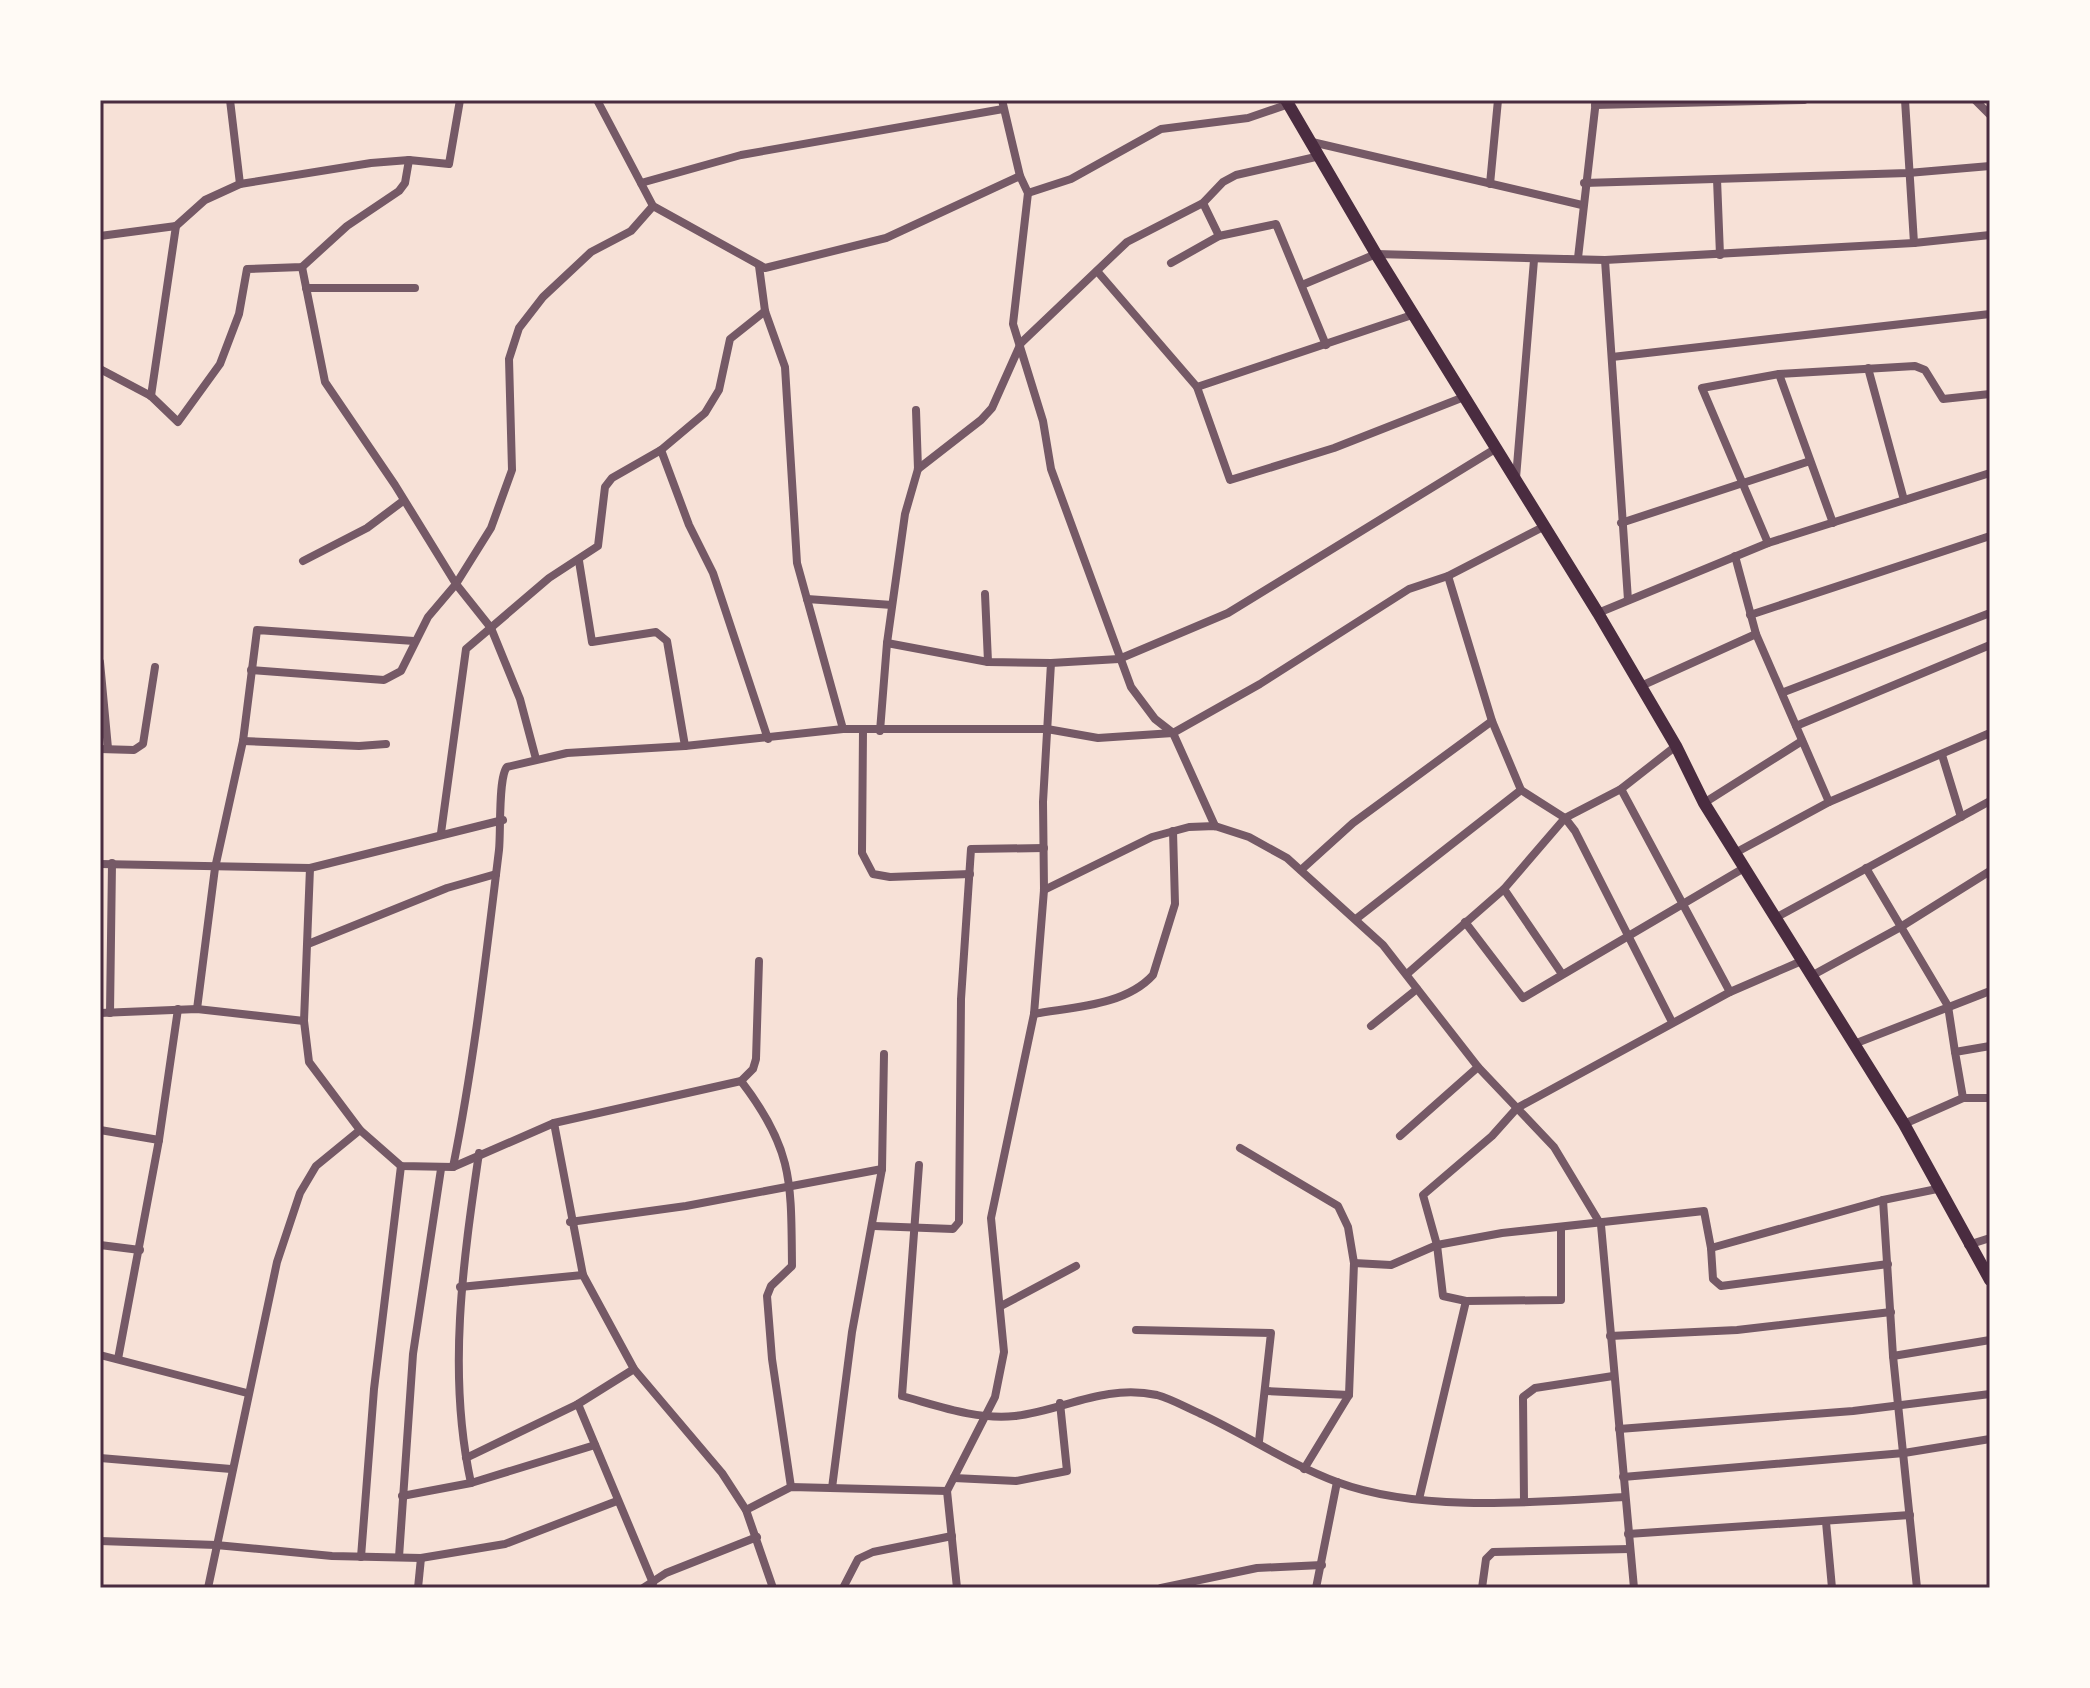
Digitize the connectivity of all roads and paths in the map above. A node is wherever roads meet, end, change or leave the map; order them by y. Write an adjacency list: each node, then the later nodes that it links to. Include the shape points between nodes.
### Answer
1 (230, 100): 21 (street)
2 (460, 100): 14 (street, via 449,164)
3 (597, 100): 19 (street)
4 (1498, 100): 22 (street)
5 (1804, 100): 9 (street)
6 (1905, 100): 16 (street)
7 (1975, 100): 11 (street)
8 (1288, 102): 12 (main road); 23 (street, via 1248,118 1161,129 1071,179)
9 (1596, 103): 20 (street)
10 (1002, 105): 17 (street); 19 (street, via 741,155)
11 (1990, 115)
12 (1312, 142): 13 (main road); 22 (street)
13 (1320, 156): 24 (street, via 1236,175); 32 (main road)
14 (409, 160): 21 (street); 39 (street, via 399,191 347,226)
15 (1990, 166): 16 (street)
16 (1908, 173): 18 (street); 31 (street)
17 (1020, 176): 23 (street); 38 (street, via 886,238 770,269)
18 (1717, 179): 20 (street); 33 (street)
19 (641, 183): 26 (street)
20 (1584, 183): 25 (street)
21 (240, 184): 27 (street, via 205,200)
22 (1490, 184): 25 (street)
23 (1028, 193): 47 (street, via 1012,308)
24 (1203, 203): 30 (street); 40 (street, via 1140,232)
25 (1582, 205): 34 (street)
26 (653, 206): 38 (street); 76 (street, via 631,231 591,252 519,328 509,359 512,470 491,528)
27 (176, 226): 29 (street); 55 (street)
28 (1990, 235): 31 (street)
29 (100, 236)
30 (1219, 236): 37 (street); 41 (street, via 1276,224)
31 (1914, 243): 33 (street)
32 (1376, 254): 35 (street); 41 (street); 45 (main road)
33 (1720, 255): 36 (street)
34 (1578, 258): 35 (street); 36 (street)
35 (1534, 260): 63 (street)
36 (1605, 260): 49 (street)
37 (1171, 263)
38 (759, 266): 44 (street)
39 (302, 267): 42 (street); 55 (street, via 247,269 239,314 220,364 178,422)
40 (1097, 271): 47 (street); 53 (street)
41 (1302, 285): 48 (street)
42 (306, 288): 43 (street); 66 (street, via 325,382)
43 (415, 288)
44 (765, 311): 59 (street, via 730,339 719,390 705,413); 78 (street, via 785,367 797,563)
45 (1415, 314): 48 (street); 56 (main road)
46 (1990, 314): 49 (street)
47 (1021, 343): 61 (street, via 992,408); 89 (street, via 1051,469)
48 (1326, 345): 53 (street)
49 (1612, 357): 67 (street)
50 (1868, 368): 52 (street); 54 (street, via 1919,367 1943,399); 65 (street)
51 (100, 369): 55 (street)
52 (1779, 374): 60 (street); 64 (street, via 1702,388)
53 (1197, 387): 56 (street, via 1230,480 1334,448)
54 (1990, 394)
55 (151, 396)
56 (1464, 397): 58 (main road)
57 (916, 410): 61 (street)
58 (1495, 449): 63 (main road); 89 (street, via 1228,613)
59 (661, 450): 74 (street, via 605,487 598,546); 105 (street, via 713,573)
60 (1810, 461): 64 (street); 68 (street)
61 (918, 469): 80 (street, via 905,514)
62 (1990, 473): 65 (street)
63 (1516, 479): 69 (main road)
64 (1742, 486): 67 (street); 71 (street)
65 (1904, 500): 68 (street)
66 (403, 501): 73 (street, via 367,528); 76 (street)
67 (1621, 523): 79 (street)
68 (1833, 523): 71 (street)
69 (1545, 526): 75 (street); 81 (main road)
70 (1990, 536): 83 (street)
71 (1768, 543): 72 (street)
72 (1735, 556): 79 (street); 83 (street)
73 (303, 561)
74 (579, 561): 84 (street, via 549,578); 109 (street, via 592,642 656,632 667,641)
75 (1448, 576): 97 (street); 103 (street, via 1409,589)
76 (456, 584): 84 (street); 86 (street)
77 (985, 594): 91 (street)
78 (807, 599): 80 (street); 99 (street)
79 (1628, 600): 81 (street)
80 (892, 605): 87 (street)
81 (1598, 613): 95 (main road)
82 (1990, 613): 96 (street)
83 (1750, 615): 85 (street)
84 (491, 628): 113 (street, via 520,699); 124 (street, via 472,642 463,662)
85 (1756, 634): 95 (street); 96 (street)
86 (414, 641): 94 (street, via 401,671 384,680); 94 (street, via 262,628 254,635)
87 (887, 643): 91 (street); 102 (street)
88 (1990, 645): 98 (street)
89 (1119, 659): 92 (street); 103 (street, via 1144,707)
90 (100, 662): 111 (street)
91 (988, 662): 92 (street)
92 (1051, 663): 100 (street)
93 (155, 667): 111 (street, via 143,744 134,750)
94 (251, 670): 106 (street)
95 (1641, 686): 110 (main road)
96 (1784, 692): 98 (street)
97 (1492, 721): 115 (street); 133 (street, via 1353,823)
98 (1796, 726): 107 (street)
99 (843, 729): 101 (street); 105 (street)
100 (1047, 729): 102 (street); 103 (street, via 1098,738); 125 (street)
101 (863, 730): 102 (street); 136 (street, via 862,853 867,867 873,874 890,877)
102 (880, 731)
103 (1173, 733): 122 (street)
104 (1990, 733): 112 (street)
105 (768, 739): 109 (street)
106 (243, 741): 108 (street); 129 (street)
107 (1802, 741): 117 (street); 118 (street)
108 (386, 744)
109 (685, 746): 113 (street)
110 (1676, 746): 114 (street); 118 (main road)
111 (104, 748)
112 (1942, 755): 117 (street); 119 (street)
113 (536, 759): 121 (street, via 502,772)
114 (1621, 789): 120 (street); 139 (street)
115 (1521, 790): 120 (street); 141 (street)
116 (1990, 801): 119 (street)
117 (1829, 802): 126 (street)
118 (1704, 803): 126 (main road)
119 (1961, 817): 132 (street)
120 (1565, 818): 137 (street); 144 (street)
121 (503, 820): 124 (street); 135 (street)
122 (1215, 826): 123 (street); 133 (street, via 1249,837)
123 (1173, 831): 138 (street); 158 (street, via 1175,904 1153,975 1111,1000)
124 (441, 833): 130 (street)
125 (1044, 848): 136 (street, via 971,849); 138 (street)
126 (1735, 853): 131 (main road)
127 (112, 863): 128 (street); 129 (street); 157 (street)
128 (100, 864)
129 (215, 868): 130 (street); 156 (street)
130 (310, 868): 145 (street)
131 (1744, 868): 139 (street); 140 (main road)
132 (1866, 868): 140 (street); 143 (street)
133 (1301, 870): 141 (street)
134 (1990, 871): 143 (street)
135 (496, 874): 145 (street); 181 (street)
136 (970, 874): 188 (street, via 961,999 959,1222 953,1229)
137 (1504, 889): 142 (street); 149 (street)
138 (1044, 890): 158 (street)
139 (1686, 905): 144 (street); 153 (street)
140 (1777, 917): 146 (main road)
141 (1356, 919): 148 (street)
142 (1465, 922): 148 (street); 149 (street, via 1523,998)
143 (1899, 928): 150 (street); 154 (street)
144 (1628, 936): 149 (street); 160 (street)
145 (308, 944): 159 (street)
146 (1804, 960): 150 (main road); 153 (street)
147 (759, 961): 167 (street, via 756,1059)
148 (1407, 974): 151 (street)
149 (1562, 974)
150 (1813, 975): 162 (main road)
151 (1417, 989): 161 (street); 166 (street)
152 (1990, 991): 154 (street)
153 (1730, 992): 160 (street)
154 (1948, 1006): 162 (street); 164 (street)
155 (178, 1009): 156 (street); 157 (street); 176 (street)
156 (197, 1009): 159 (street)
157 (105, 1013)
158 (1034, 1014): 205 (street, via 991,1218)
159 (304, 1021): 174 (street, via 309,1062)
160 (1672, 1022): 170 (street)
161 (1371, 1026)
162 (1854, 1044): 172 (main road)
163 (1990, 1046): 164 (street)
164 (1955, 1052): 168 (street)
165 (884, 1054): 183 (street)
166 (1478, 1067): 170 (street); 175 (street)
167 (741, 1081): 171 (street); 184 (street, via 768,1116)
168 (1963, 1098): 169 (street); 172 (street)
169 (1990, 1098)
170 (1517, 1108): 189 (street, via 1554,1147); 194 (street, via 1423,1195)
171 (554, 1123): 178 (street); 187 (street)
172 (1904, 1124): 185 (main road)
173 (100, 1130): 176 (street)
174 (360, 1130): 180 (street); 216 (street, via 316,1166 300,1193 277,1262)
175 (1400, 1136)
176 (159, 1140): 197 (street)
177 (1240, 1148): 198 (street, via 1338,1206)
178 (479, 1153): 181 (street); 203 (street)
179 (919, 1165): 188 (street)
180 (401, 1166): 182 (street); 253 (street, via 374,1389)
181 (453, 1167): 182 (street)
182 (441, 1169): 239 (street, via 413,1354)
183 (882, 1169): 184 (street); 190 (street)
184 (791, 1184): 187 (street); 236 (street, via 792,1266 767,1296)
185 (1937, 1189): 186 (street); 195 (main road)
186 (1883, 1200): 196 (street); 199 (street)
187 (570, 1222): 201 (street)
188 (917, 1225): 190 (street); 222 (street, via 902,1396)
189 (1601, 1225): 191 (street); 196 (street, via 1704,1211); 208 (street)
190 (874, 1226): 237 (street, via 852,1332)
191 (1561, 1227): 194 (street); 204 (street, via 1561,1300)
192 (1990, 1238): 195 (street)
193 (100, 1245): 197 (street)
194 (1437, 1245): 198 (street, via 1403,1263); 204 (street, via 1443,1296)
195 (1968, 1245): 202 (main road)
196 (1711, 1248): 199 (street, via 1714,1283 1721,1286)
197 (140, 1250): 212 (street)
198 (1354, 1263): 218 (street)
199 (1888, 1264): 206 (street)
200 (1076, 1266): 205 (street)
201 (583, 1275): 203 (street); 213 (street)
202 (1990, 1280)
203 (460, 1287): 229 (street, via 460,1409)
204 (1466, 1301): 241 (street)
205 (1001, 1306): 222 (street, via 1001,1377)
206 (1891, 1312): 208 (street, via 1737,1330); 210 (street)
207 (1136, 1330): 215 (street, via 1271,1333)
208 (1610, 1336): 214 (street)
209 (1990, 1340): 210 (street)
210 (1893, 1356): 221 (street)
211 (101, 1357): 212 (street)
212 (118, 1359): 216 (street)
213 (634, 1369): 220 (street); 244 (street, via 722,1473)
214 (1613, 1376): 223 (street); 243 (street, via 1535,1388 1523,1397)
215 (1267, 1391): 218 (street); 225 (street)
216 (247, 1393): 230 (street)
217 (1990, 1394): 221 (street)
218 (1349, 1395): 231 (street)
219 (1060, 1403): 222 (street, via 1016,1416); 225 (street, via 1108,1393 1158,1395); 233 (street, via 1067,1471 1016,1481)
220 (578, 1404): 226 (street); 229 (street)
221 (1900, 1405): 223 (street); 227 (street)
222 (984, 1417): 233 (street)
223 (1619, 1429): 232 (street)
224 (1990, 1439): 227 (street)
225 (1259, 1441): 231 (street)
226 (595, 1445): 235 (street); 242 (street)
227 (1904, 1453): 232 (street); 245 (street)
228 (100, 1458): 230 (street)
229 (466, 1458): 235 (street)
230 (231, 1469): 251 (street)
231 (1304, 1469): 234 (street)
232 (1623, 1477): 240 (street)
233 (954, 1478): 238 (street)
234 (1337, 1482): 241 (street); 256 (street)
235 (471, 1483): 239 (street)
236 (791, 1487): 237 (street); 244 (street)
237 (832, 1488): 238 (street)
238 (947, 1491): 248 (street)
239 (402, 1496): 254 (street)
240 (1625, 1497): 243 (street); 247 (street)
241 (1419, 1499): 243 (street)
242 (617, 1501): 255 (street, via 505,1544); 257 (street)
243 (1524, 1502)
244 (746, 1510): 249 (street)
245 (1910, 1515): 246 (street); 269 (street)
246 (1826, 1522): 247 (street); 268 (street)
247 (1628, 1534): 252 (street)
248 (952, 1536): 262 (street, via 858,1559); 263 (street)
249 (757, 1537): 257 (street); 261 (street)
250 (100, 1541): 251 (street)
251 (216, 1545): 253 (street); 258 (street)
252 (1630, 1549): 266 (street, via 1493,1552 1486,1559); 267 (street)
253 (361, 1557): 254 (street)
254 (399, 1557): 255 (street)
255 (421, 1558): 259 (street)
256 (1322, 1565): 264 (street, via 1269,1566); 265 (street)
257 (653, 1583): 260 (street)
258 (208, 1588)
259 (418, 1588)
260 (643, 1588)
261 (773, 1588)
262 (843, 1588)
263 (957, 1588)
264 (1161, 1588)
265 (1316, 1588)
266 (1482, 1588)
267 (1634, 1588)
268 (1832, 1588)
269 (1917, 1588)

